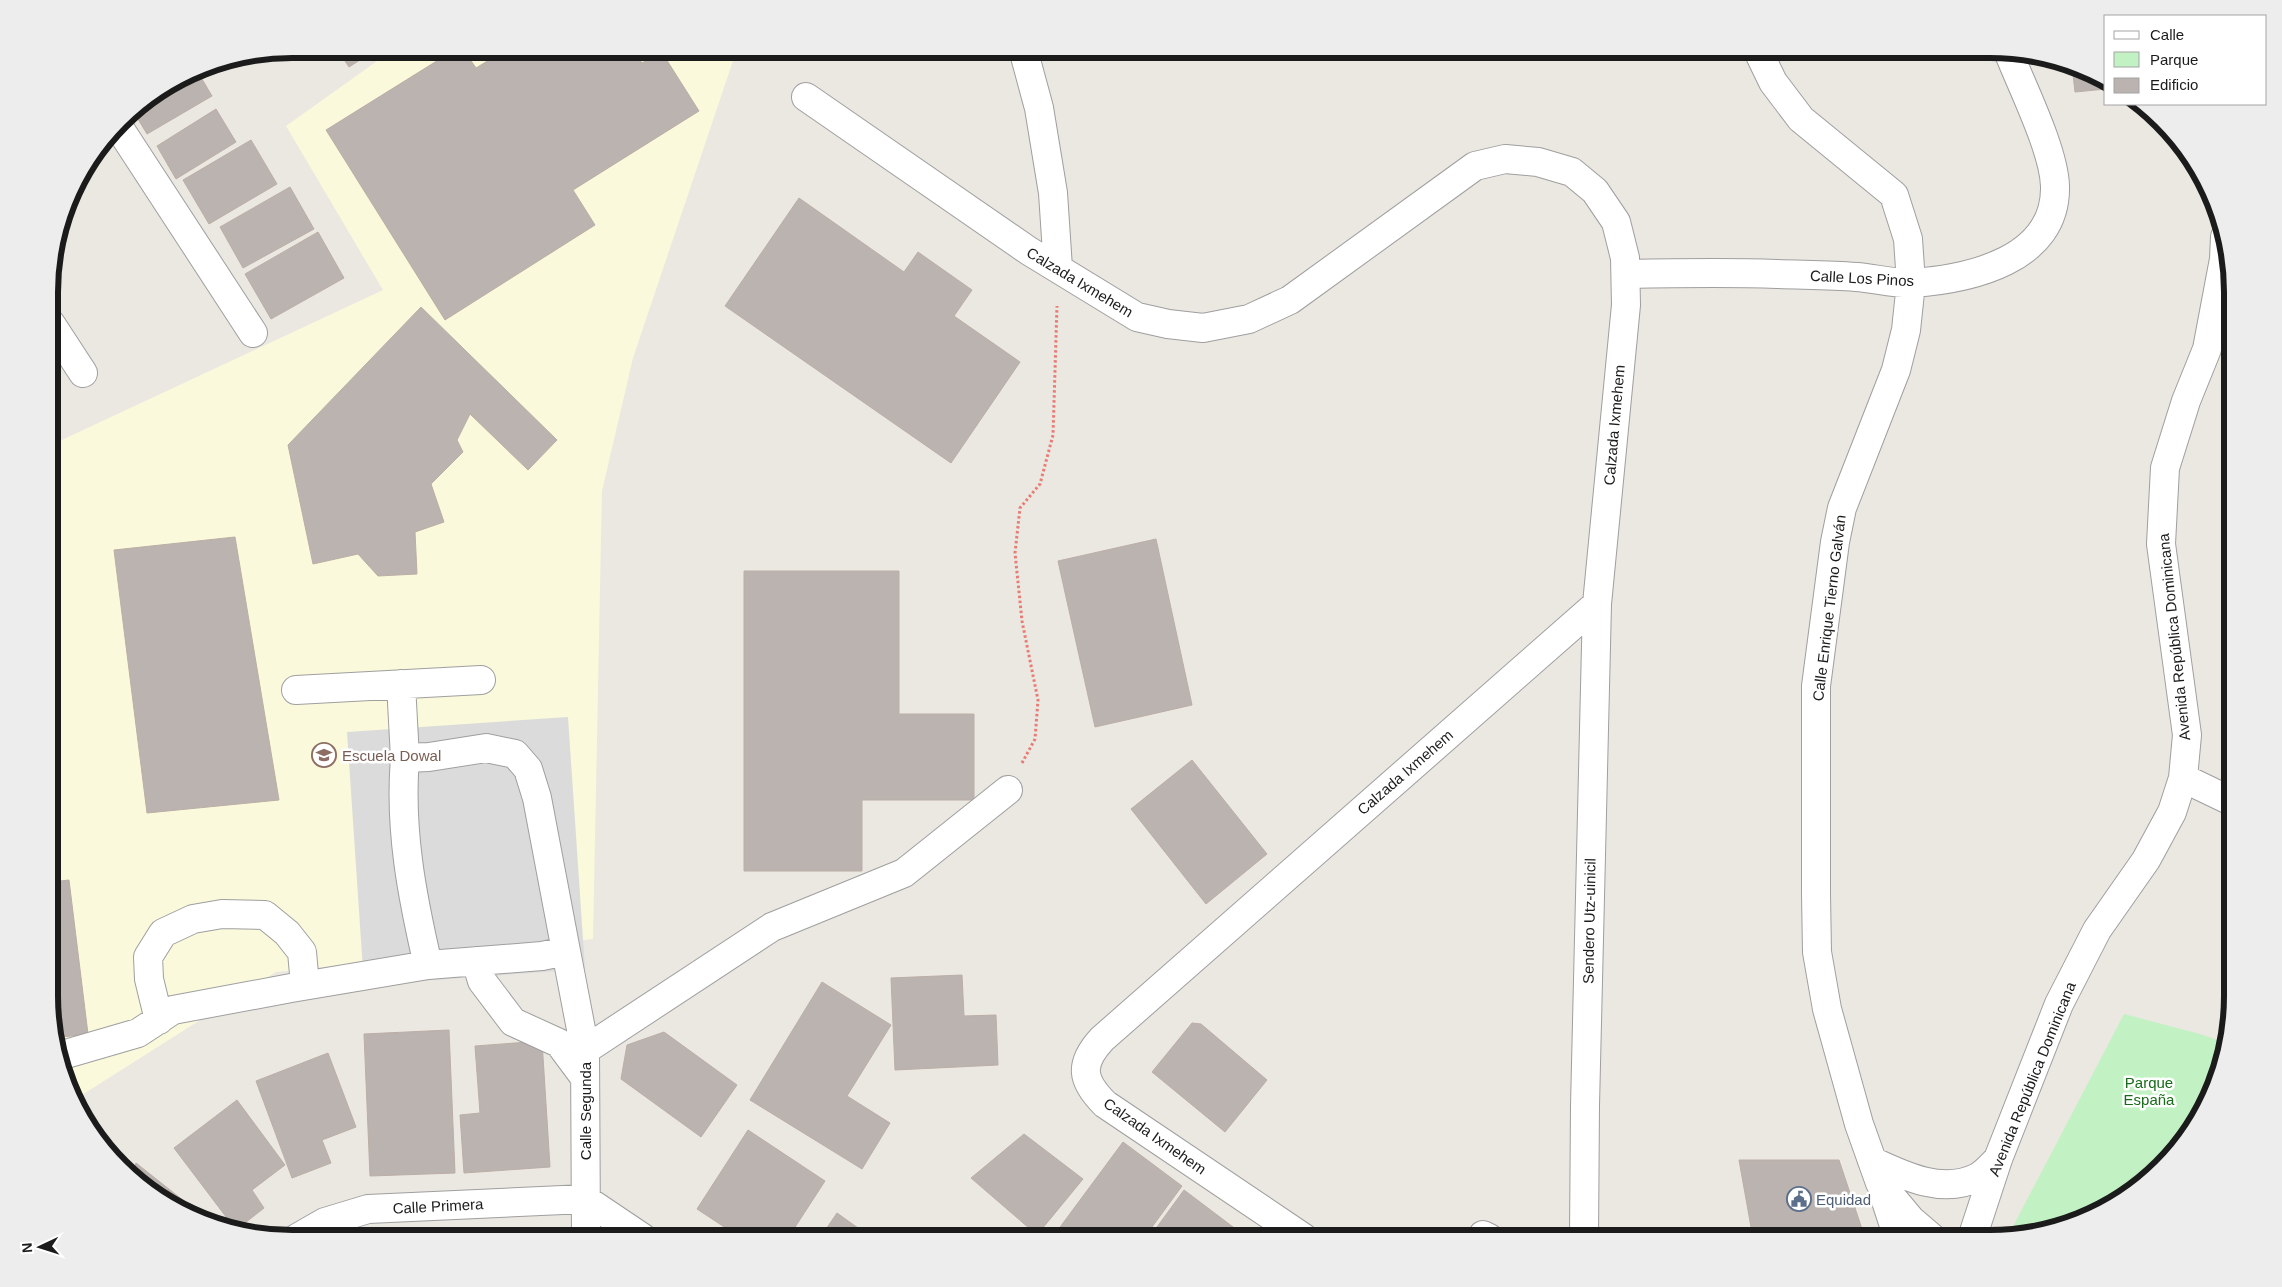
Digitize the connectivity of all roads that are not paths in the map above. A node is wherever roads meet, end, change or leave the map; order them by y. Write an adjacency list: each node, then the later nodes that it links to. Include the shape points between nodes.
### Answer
1 (1025, 58): 7 (street, via 1039,108 1053,194)
2 (1761, 58): 9 (street, Calle Enrique Tierno Galván, via 1773,82 1801,119 1894,195 1908,239)
3 (2011, 59): 9 (street, Calle Los Pinos, via 2048,150 2055,186 2050,219 2032,244 2007,261 1972,274)
4 (806, 97): 7 (street, Calzada Ixmehem, via 1029,252)
5 (121, 131): 10 (street)
6 (2223, 266): 18 (street, Avenida República Dominicana, via 2207,349 2165,468 2161,544 2187,735)
7 (1058, 268): 8 (street, Calzada Ixmehem, via 1137,317 1204,328 1248,319 1290,300 1474,166 1505,159 1538,162 1572,172 1595,191 1616,222)
8 (1626, 274): 9 (street, Calle Los Pinos, via 1741,273 1856,277); 13 (street, Calzada Ixmehem, via 1626,305)
9 (1911, 283): 30 (street, Calle Enrique Tierno Galván, via 1906,330 1896,370 1842,508 1816,686 1817,952 1827,1009)
10 (252, 333)
11 (58, 334): 12 (street)
12 (84, 373)
13 (1597, 604): 35 (street, Calzada Ixmehem, via 1102,1039 1086,1060 1089,1085 1105,1104); 36 (street, Sendero Utz-uinicil)
14 (481, 680): 15 (street)
15 (402, 684): 16 (street); 17 (street)
16 (296, 690)
17 (405, 758): 21 (street, Calle Segunda, via 486,748 515,754 524,764 537,798); 23 (street, via 403,826 413,902)
18 (2183, 778): 20 (street); 29 (street, Avenida República Dominicana, via 2172,812 2151,852 2097,930 2059,1004)
19 (1008, 790): 26 (street, via 904,873 772,927)
20 (2224, 798)
21 (566, 951): 22 (street); 26 (street, Calle Segunda)
22 (476, 961): 23 (street); 28 (street, via 482,981 513,1022 559,1043)
23 (428, 965): 24 (street)
24 (305, 985): 25 (street, via 173,1010); 25 (street, via 302,952 287,933 265,915 222,914 193,919 163,933 148,957 149,979)
25 (159, 1020): 27 (street, via 138,1033)
26 (584, 1050): 28 (street, Calle Segunda)
27 (65, 1054)
28 (585, 1078): 31 (street, Calle Segunda)
29 (1998, 1159): 30 (street, via 1978,1177 1958,1182 1935,1184); 39 (street, Avenida República Dominicana)
30 (1876, 1172): 37 (street); 38 (street, Calle Enrique Tierno Galván, via 1911,1220)
31 (585, 1199): 32 (street, Calle Primera, via 368,1209 325,1222); 33 (street, Calle Segunda); 34 (street)
32 (311, 1230)
33 (586, 1230)
34 (632, 1230)
35 (1292, 1230)
36 (1584, 1230)
37 (1895, 1230)
38 (1923, 1230)
39 (1975, 1230)

